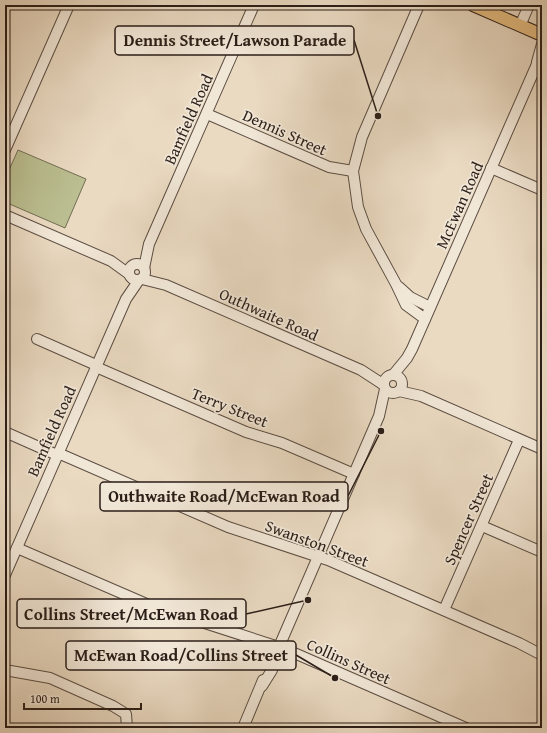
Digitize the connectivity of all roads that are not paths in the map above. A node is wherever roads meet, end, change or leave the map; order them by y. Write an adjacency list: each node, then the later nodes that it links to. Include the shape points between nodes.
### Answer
1 (69, 5): 11 (street)
2 (254, 5): 10 (street, Bamfield Road)
3 (419, 5): 13 (street, via 362,136)
4 (473, 5): 6 (main road)
5 (529, 5): 6 (street)
6 (520, 26): 7 (main road)
7 (542, 34)
8 (542, 44): 9 (street, McEwan Road)
9 (539, 60): 12 (street, McEwan Road)
10 (207, 114): 13 (street, Dennis Street, via 329,167); 16 (street, Bamfield Road)
11 (5, 150)
12 (491, 168): 14 (street); 18 (street, McEwan Road)
13 (353, 171): 17 (street, via 361,217)
14 (542, 190)
15 (5, 215): 16 (street, Outhwaite Road)
16 (137, 272): 21 (street, Bamfield Road); 22 (street, Outhwaite Road)
17 (396, 284): 18 (street, via 410,297); 19 (street, via 406,305)
18 (430, 307): 19 (street, McEwan Road)
19 (425, 319): 22 (street, McEwan Road)
20 (37, 339): 21 (street, Terry Street)
21 (96, 366): 26 (street, Bamfield Road); 27 (street, Terry Street, via 246,432 282,443)
22 (393, 384): 24 (street, Outhwaite Road); 27 (street, McEwan Road)
23 (5, 432): 26 (street, Swanston Street)
24 (519, 440): 25 (street, Outhwaite Road); 28 (street, Spencer Street)
25 (542, 450)
26 (58, 454): 29 (street, Bamfield Road); 31 (street, Swanston Street, via 228,527)
27 (354, 474): 31 (street, McEwan Road)
28 (482, 526): 30 (street); 34 (street, Spencer Street)
29 (17, 548): 32 (street, Bamfield Road); 35 (street, Collins Street, via 141,602)
30 (542, 552)
31 (318, 557): 34 (street, Swanston Street); 35 (street, McEwan Road)
32 (8, 562): 33 (street, Bamfield Road)
33 (5, 575)
34 (444, 610): 36 (street, Swanston Street)
35 (277, 652): 39 (street, McEwan Road, via 267,668 262,686); 40 (street, Collins Street)
36 (542, 655)
37 (5, 670): 38 (street, via 50,678 113,706 126,714)
38 (127, 728)
39 (243, 728)
40 (466, 728)

